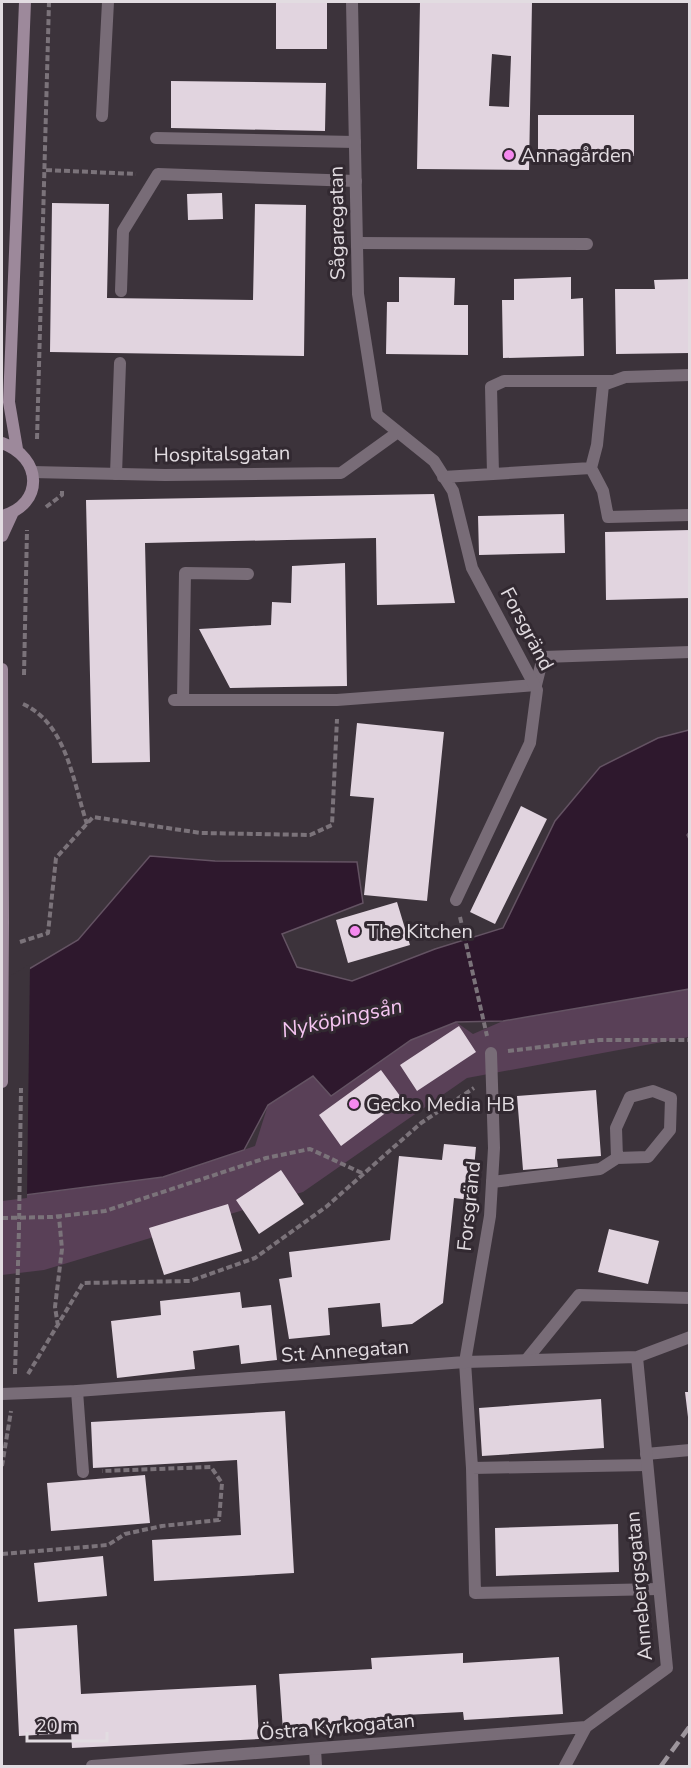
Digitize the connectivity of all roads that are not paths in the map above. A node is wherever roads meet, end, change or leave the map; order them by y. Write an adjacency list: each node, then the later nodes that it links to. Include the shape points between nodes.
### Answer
1 (25, 2): 16 (main road, via 9,402)
2 (108, 2): 4 (street)
3 (352, 2): 6 (street, Sågaregatan)
4 (102, 116)
5 (156, 138): 6 (street)
6 (355, 142): 7 (street, Sågaregatan)
7 (356, 181): 8 (street, Sågaregatan); 10 (street, via 158,174 123,231)
8 (357, 243): 9 (street); 14 (street, Sågaregatan, via 358,294 377,415)
9 (587, 244)
10 (122, 291)
11 (120, 363): 19 (street)
12 (690, 375): 13 (street, via 625,377)
13 (613, 381): 17 (street, via 603,385); 20 (street, via 504,381 491,387)
14 (398, 432): 19 (street, Hospitalsgatan, via 341,472); 21 (street, Forsgränd, via 434,461)
15 (2, 443): 16 (main road)
16 (17, 449): 18 (main road)
17 (591, 468): 20 (street); 23 (street, via 603,491 608,517)
18 (32, 472): 19 (street, Hospitalsgatan); 22 (main road, via 30,495)
19 (116, 474)
20 (493, 474): 21 (street)
21 (443, 477): 28 (street, Forsgränd, via 453,491 472,568)
22 (7, 514): 24 (main road)
23 (690, 515)
24 (2, 536)
25 (248, 574): 28 (street, via 185,573 178,700 337,700)
26 (690, 652): 28 (street, via 543,657)
27 (2, 669): 31 (main road, bridge)
28 (536, 685): 29 (street, Forsgränd, via 530,743)
29 (456, 900)
30 (491, 1053): 33 (street, Forsgränd)
31 (2, 1082)
32 (617, 1158): 32 (street, via 648,1157 670,1130 671,1098 653,1091 630,1098 616,1128); 33 (street, via 600,1169)
33 (492, 1182): 38 (street, Forsgränd, via 490,1216)
34 (690, 1298): 37 (street, via 579,1295)
35 (690, 1338): 36 (street, S:t Annegatan)
36 (637, 1357): 37 (street, S:t Annegatan); 42 (street, Annebergsgatan)
37 (527, 1359): 38 (street, S:t Annegatan)
38 (465, 1362): 39 (street, S:t Annegatan); 43 (street, Forsgränd)
39 (77, 1391): 40 (street, S:t Annegatan); 44 (street)
40 (2, 1394)
41 (690, 1450): 42 (street)
42 (647, 1459): 43 (street); 45 (street, Annebergsgatan)
43 (472, 1468): 45 (street, Forsgränd, via 475,1593)
44 (83, 1472)
45 (659, 1589): 46 (street, Annebergsgatan, via 667,1668)
46 (586, 1727): 47 (street, Östra Kyrkogatan); 50 (street, Annebergsgatan)
47 (315, 1749): 48 (street, Östra Kyrkogatan); 49 (street)
48 (92, 1767)
49 (316, 1767)
50 (565, 1767)

